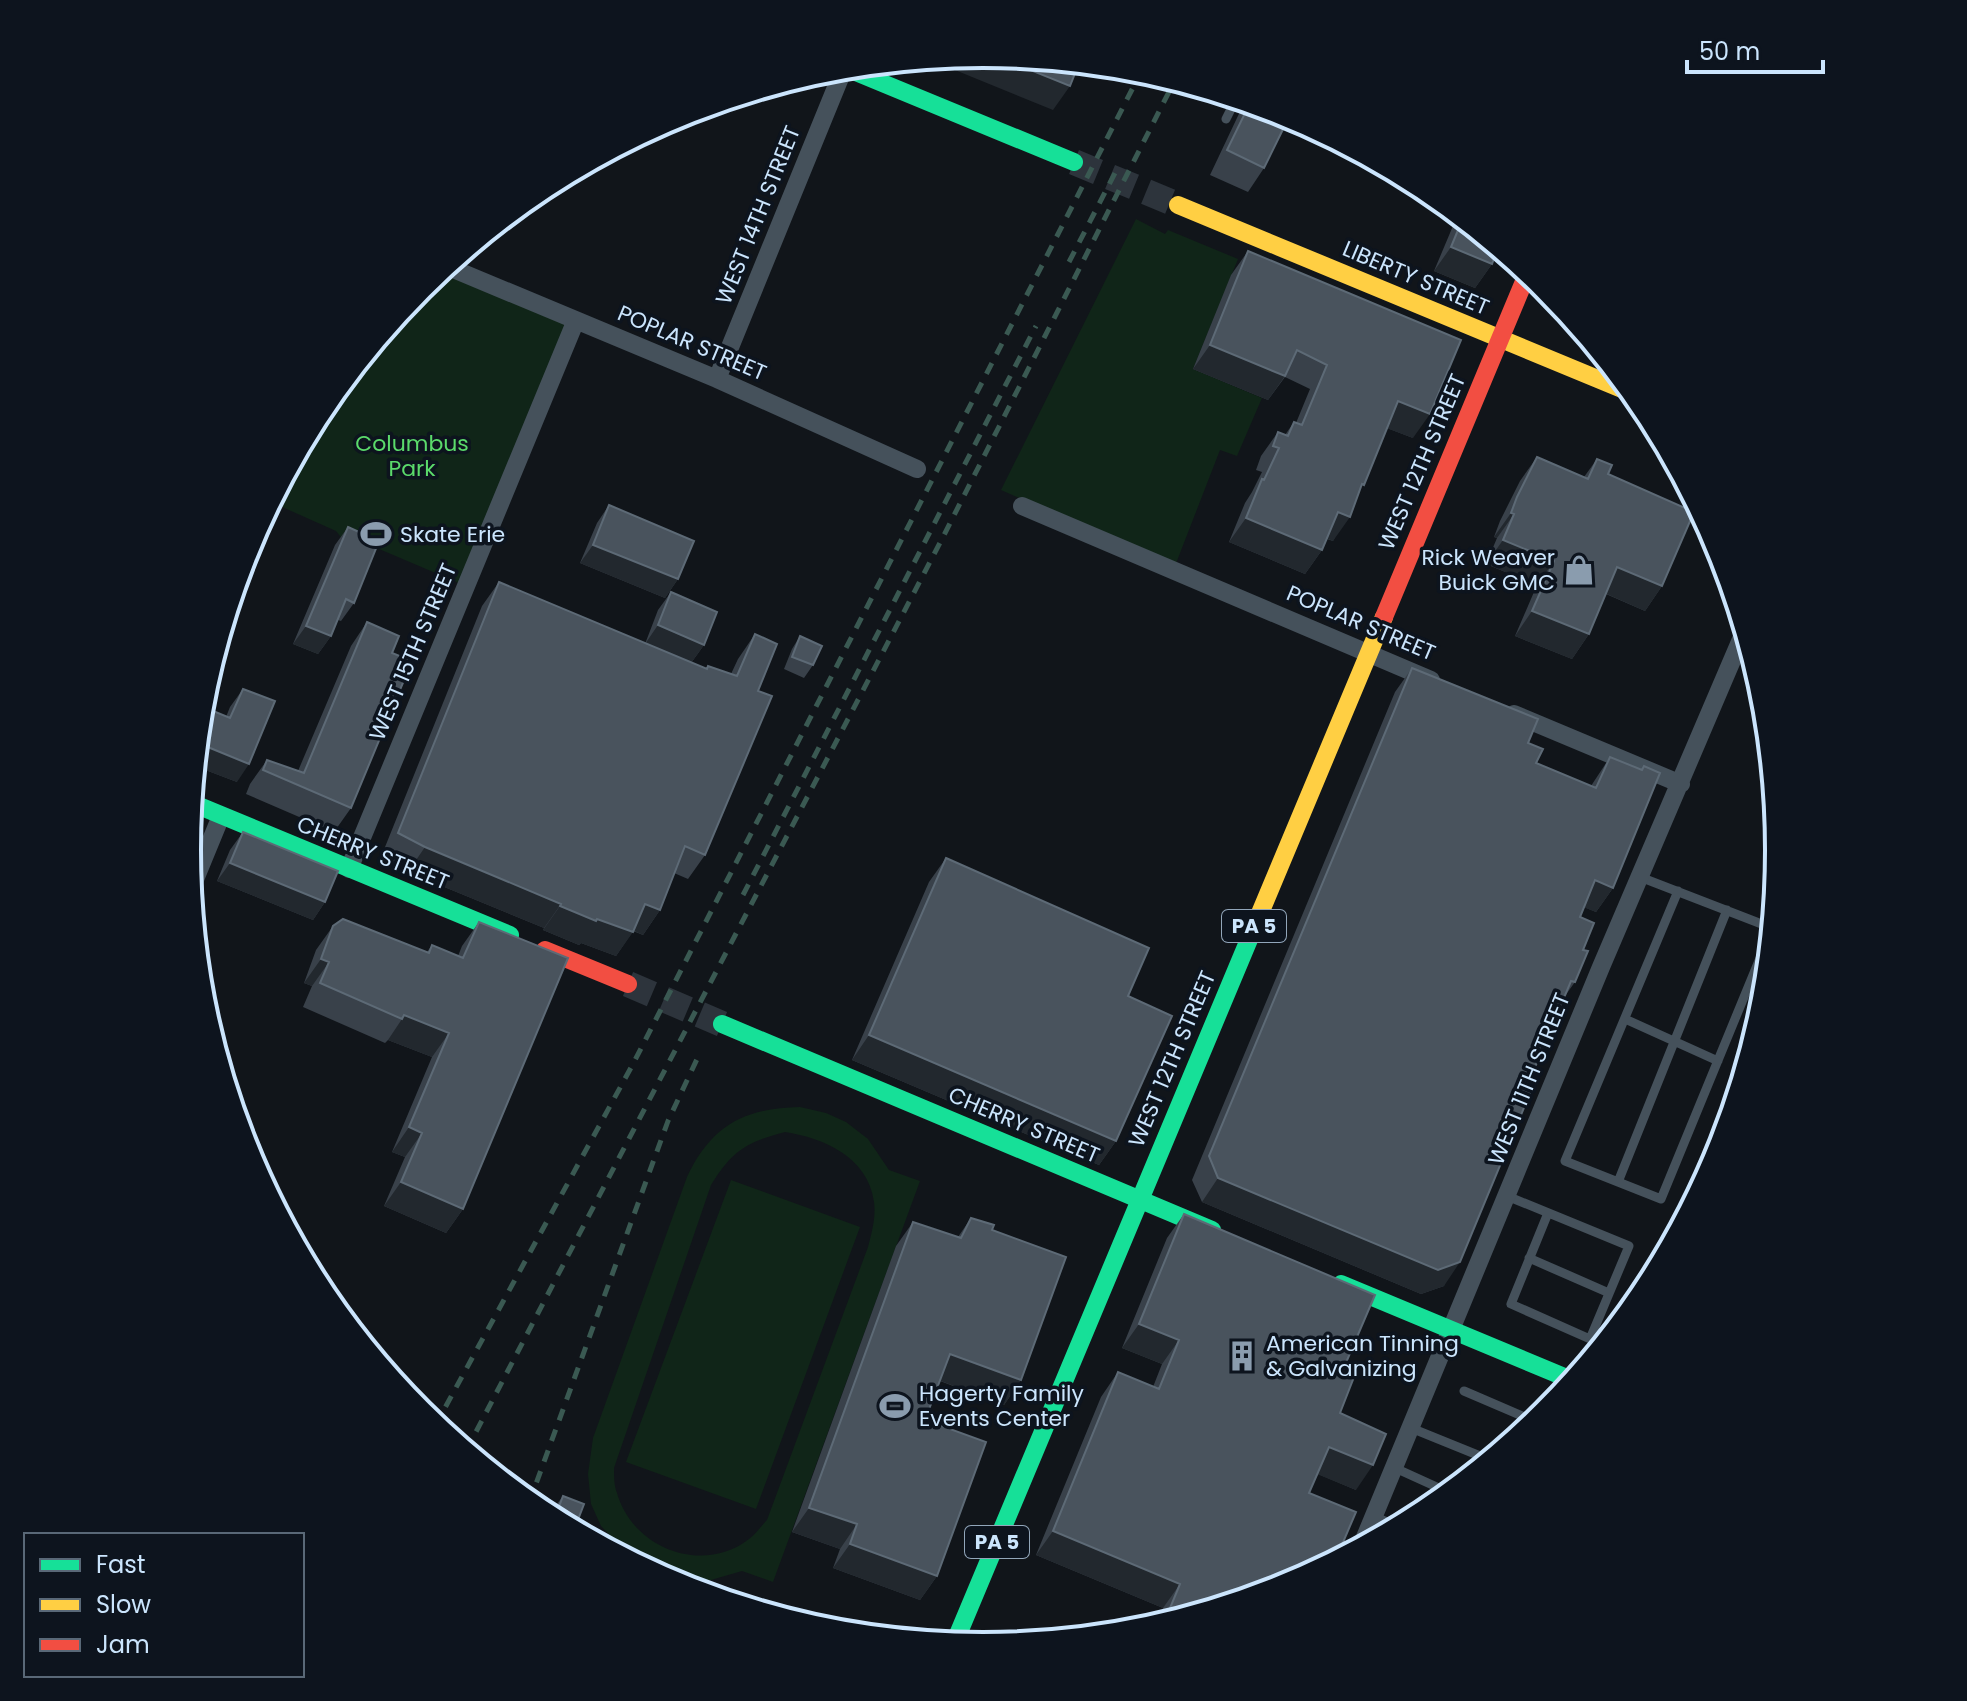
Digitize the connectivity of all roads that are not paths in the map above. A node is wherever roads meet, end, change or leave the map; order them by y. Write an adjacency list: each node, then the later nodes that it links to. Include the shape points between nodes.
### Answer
1 (867, 77): 5 (main road)
2 (839, 82): 11 (street, WEST 14TH STREET)
3 (1231, 109): 4 (lane)
4 (1226, 119)
5 (1074, 162)
6 (1178, 205): 10 (main road, LIBERTY STREET)
7 (458, 271): 9 (street, POPLAR STREET)
8 (1523, 284): 10 (main road, WEST 12TH STREET / PA 5)
9 (576, 320): 11 (street, POPLAR STREET); 23 (street, WEST 15TH STREET)
10 (1500, 339): 12 (main road, LIBERTY STREET); 16 (main road, WEST 12TH STREET / PA 5)
11 (717, 379): 13 (street, POPLAR STREET)
12 (1612, 385)
13 (917, 469)
14 (1022, 506): 16 (street, POPLAR STREET)
15 (1738, 646): 19 (street, WEST 11TH STREET)
16 (1368, 653): 17 (street, POPLAR STREET); 36 (main road, WEST 12TH STREET / PA 5)
17 (1447, 686)
18 (1502, 709): 19 (street)
19 (1681, 784): 24 (street, WEST 11TH STREET)
20 (203, 808): 21 (main road, CHERRY STREET)
21 (221, 816): 22 (street); 23 (main road, CHERRY STREET)
22 (202, 863)
23 (349, 869): 29 (main road, CHERRY STREET)
24 (1640, 877): 25 (lane); 35 (street, WEST 11TH STREET)
25 (1678, 891): 26 (lane); 30 (lane)
26 (1727, 910): 27 (lane); 32 (lane)
27 (1762, 925)
28 (1757, 966): 33 (lane)
29 (628, 984)
30 (1625, 1019): 32 (lane); 34 (lane, via 1565,1161)
31 (722, 1024): 36 (main road, CHERRY STREET)
32 (1674, 1041): 33 (lane); 34 (lane)
33 (1718, 1061): 34 (lane, via 1661,1199)
34 (1618, 1182)
35 (1507, 1196): 37 (lane); 42 (street, WEST 11TH STREET)
36 (1140, 1200): 38 (main road, CHERRY STREET); 53 (main road, WEST 12TH STREET / PA 5)
37 (1548, 1213): 39 (lane); 41 (lane, via 1629,1246)
38 (1234, 1239)
39 (1529, 1258): 41 (lane); 41 (lane, via 1511,1304 1590,1339)
40 (1320, 1275): 42 (main road)
41 (1609, 1293)
42 (1452, 1331): 43 (main road); 46 (street, WEST 11TH STREET)
43 (1563, 1376)
44 (1464, 1391): 45 (lane)
45 (1523, 1417)
46 (1411, 1428): 47 (lane); 48 (street, WEST 11TH STREET)
47 (1479, 1456)
48 (1395, 1468): 49 (lane); 50 (street, WEST 11TH STREET)
49 (1437, 1487)
50 (1374, 1516): 51 (lane); 52 (street, WEST 11TH STREET)
51 (1386, 1521)
52 (1367, 1532)
53 (959, 1632)

